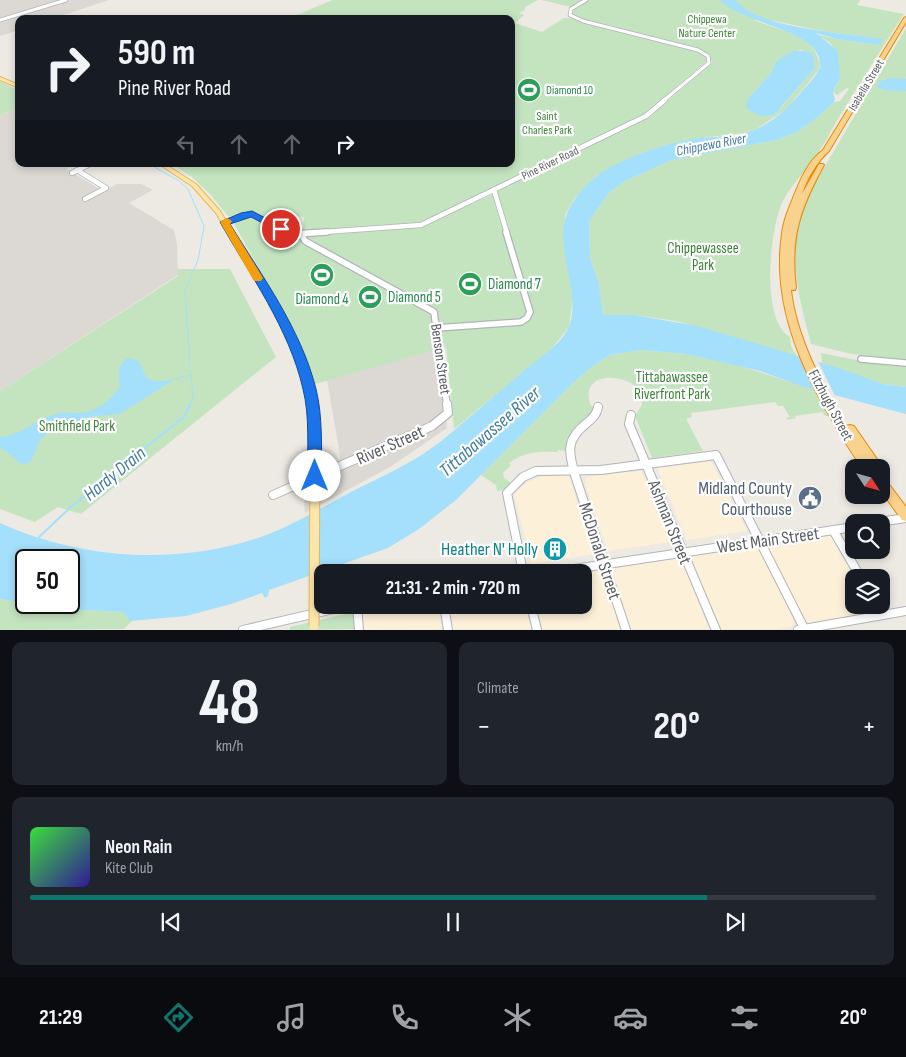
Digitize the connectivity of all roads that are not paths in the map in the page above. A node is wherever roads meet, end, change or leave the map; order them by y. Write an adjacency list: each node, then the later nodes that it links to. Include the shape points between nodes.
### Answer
1 (66, 0): 4 (street)
2 (586, 0): 12 (street, Pine River Road, via 569,11 572,16 698,50 708,56 710,63 646,116)
3 (15, 15): 6 (street)
4 (16, 15)
5 (906, 18): 9 (highway, Isabella Street)
6 (0, 20)
7 (0, 78): 8 (main road)
8 (15, 85)
9 (826, 152): 17 (highway, Isabella Street, via 800,202 790,241 792,284)
10 (84, 167): 13 (street, via 74,172 106,188)
11 (167, 167): 14 (main road, via 194,185)
12 (494, 190): 15 (street, Pine River Road, via 421,225); 16 (street, via 528,303 529,317 522,322)
13 (85, 199)
14 (225, 222): 15 (street, Pine River Road, via 252,214 288,232); 45 (main road, bridge, via 287,328 310,390 315,457)
15 (301, 234): 16 (street, Benson Street, via 305,241 434,312)
16 (437, 328): 21 (street, Benson Street)
17 (803, 340): 23 (highway, Fitzhugh Street, via 828,403)
18 (861, 359): 19 (street)
19 (906, 362)
20 (598, 407): 25 (street, McDonald Street, via 597,414 572,436 570,444)
21 (448, 412): 27 (street, River Street, via 432,426)
22 (631, 415): 24 (street, Ashman Street, via 629,424)
23 (865, 459)
24 (647, 465): 25 (street); 32 (street, via 716,455); 33 (street, Ashman Street)
25 (575, 472): 34 (street, via 536,471 515,483 507,493); 35 (street, McDonald Street)
26 (890, 492): 28 (highway)
27 (274, 495)
28 (906, 517): 29 (street)
29 (890, 520)
30 (845, 528): 31 (street, West Main Street)
31 (833, 530): 32 (street, West Main Street); 37 (street)
32 (760, 540): 33 (street, West Main Street); 46 (street)
33 (682, 552): 35 (street, West Main Street); 52 (street, Ashman Street)
34 (521, 564)
35 (604, 564): 36 (street, West Main Street); 51 (street, McDonald Street)
36 (592, 566)
37 (857, 569)
38 (906, 611): 39 (street)
39 (890, 613)
40 (314, 614): 47 (street)
41 (358, 614): 48 (street)
42 (445, 614): 49 (street)
43 (533, 614): 50 (street)
44 (884, 614): 46 (street)
45 (314, 628)
46 (801, 629)
47 (243, 630)
48 (359, 630)
49 (448, 630)
50 (537, 630)
51 (626, 630)
52 (716, 630)

